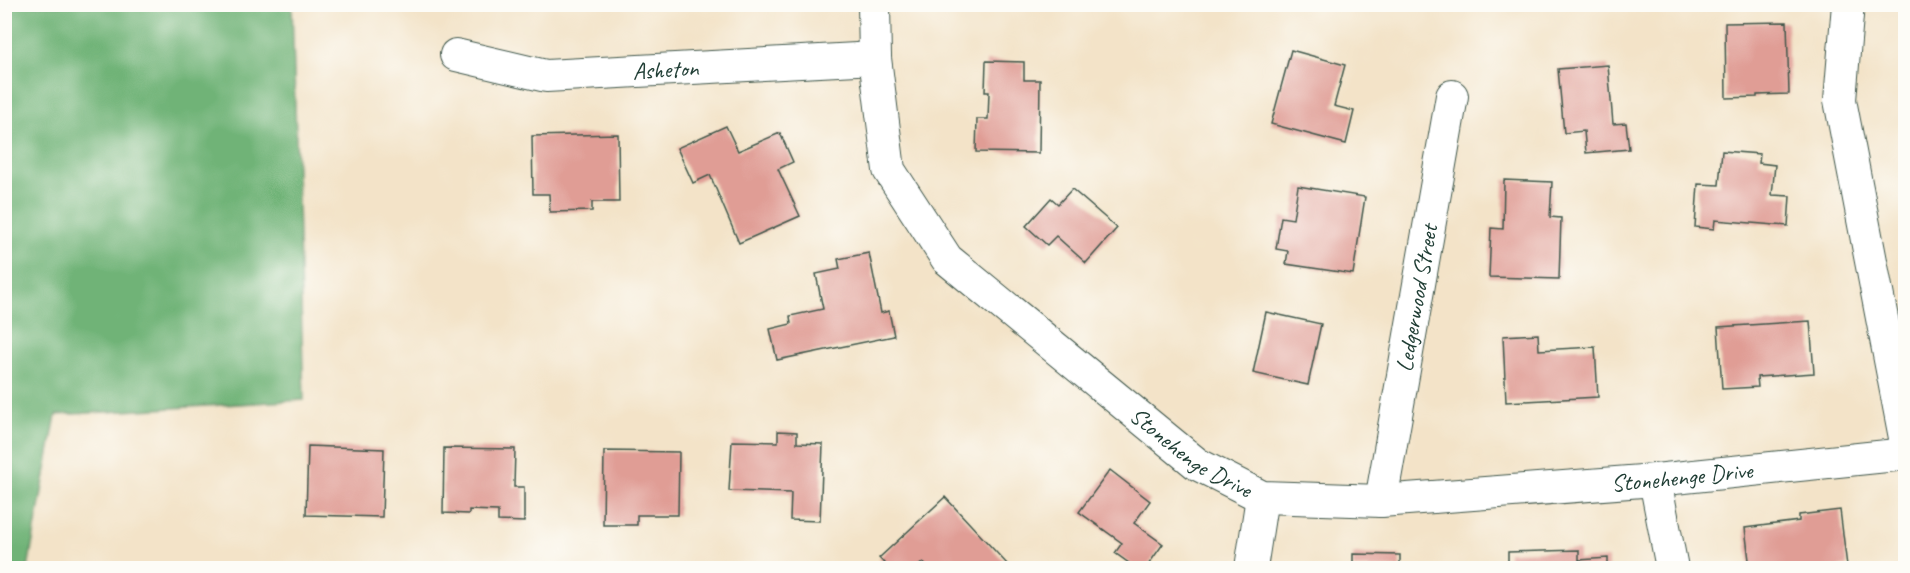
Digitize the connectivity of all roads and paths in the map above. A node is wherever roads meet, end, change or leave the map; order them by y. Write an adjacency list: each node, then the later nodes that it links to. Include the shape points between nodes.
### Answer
1 (874, 4): 4 (street, Stonehenge Drive)
2 (1848, 4): 6 (street, via 1840,100)
3 (456, 55): 4 (street, Asheton, via 546,76)
4 (875, 58): 9 (street, Stonehenge Drive, via 889,170 947,259 1197,464)
5 (1452, 96): 10 (street, Ledgerwood Street)
6 (1905, 443)
7 (1905, 454): 8 (street, Stonehenge Drive)
8 (1655, 480): 10 (street, Stonehenge Drive); 12 (street)
9 (1262, 497): 10 (street, Stonehenge Drive); 11 (street)
10 (1381, 501)
11 (1251, 568)
12 (1672, 568)

